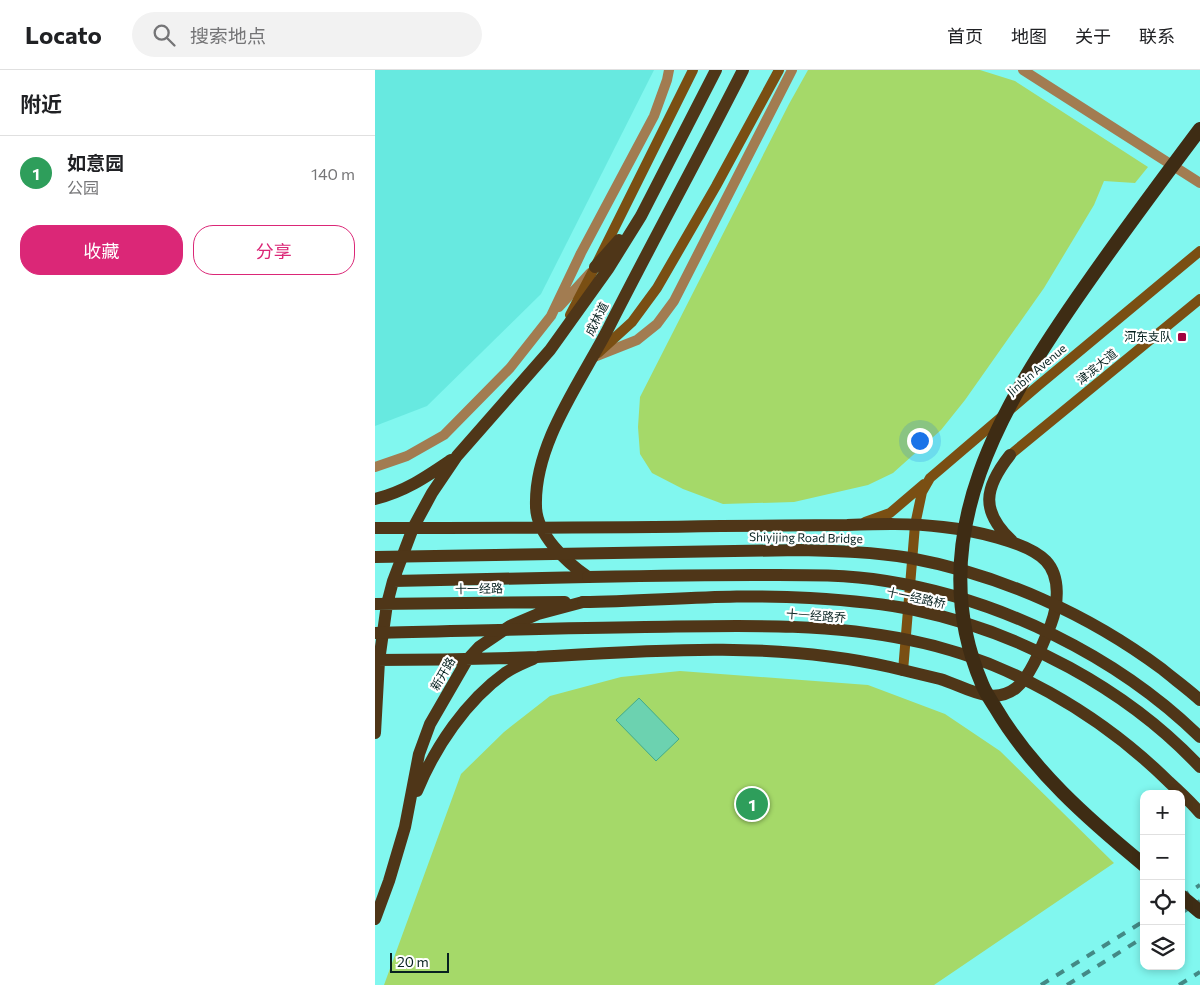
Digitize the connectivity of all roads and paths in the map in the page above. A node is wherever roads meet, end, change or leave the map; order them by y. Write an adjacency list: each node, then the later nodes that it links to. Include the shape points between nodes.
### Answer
1 (669, 70): 15 (street, via 653,116)
2 (693, 70): 13 (main road)
3 (716, 70): 11 (main road, 成林道)
4 (743, 70): 17 (main road, 成林道)
5 (779, 70): 8 (street); 17 (main road, via 657,288 632,322)
6 (792, 70): 8 (street)
7 (1023, 70): 10 (street)
8 (781, 94): 17 (street, via 674,301 657,324 637,340)
9 (1200, 130): 45 (highway, bridge, via 1088,283 1017,390 992,438 979,474 961,550 961,610 982,685 1004,722 1043,773)
10 (1200, 183)
11 (641, 216): 13 (main road); 16 (main road, 成林道)
12 (1200, 251): 21 (main road, Jinbin Avenue)
13 (595, 267): 15 (street); 16 (main road)
14 (1200, 298): 18 (main road, 津滨大道)
15 (551, 316): 20 (street, via 510,368 444,434 407,456)
16 (550, 350): 19 (main road, 成林道)
17 (593, 357): 27 (main road, 成林道, via 553,429 542,458 536,508)
18 (1009, 455): 28 (main road, via 997,472 989,502 1000,529)
19 (457, 456): 22 (main road, via 417,484); 26 (main road)
20 (375, 467)
21 (930, 478): 23 (main road, via 889,513); 24 (main road, Jinbin Avenue, via 922,492)
22 (375, 499)
23 (849, 525): 24 (main road); 27 (main road)
24 (915, 525): 28 (main road, via 976,532); 38 (main road)
25 (375, 528): 26 (main road)
26 (413, 528): 27 (main road); 31 (main road)
27 (543, 529): 30 (main road, 成林道, via 570,565)
28 (1014, 543): 38 (main road, via 1048,562 1057,590 1053,616 1043,643 1019,686 1008,694 978,694)
29 (375, 557): 39 (main road, Shiyijing Road Bridge, bridge, via 800,550 909,558 959,569 1011,586 1092,623 1135,649)
30 (588, 577): 31 (main road, 十一经路); 41 (main road, 十一经路桥, bridge, via 818,575 885,581 947,595 1043,629 1090,653 1157,699)
31 (393, 581): 33 (main road)
32 (583, 602): 33 (main road, 十一经路); 37 (main road, 新开路, via 509,626 479,647); 42 (main road, 十一经路桥, bridge, via 748,596 809,598 869,602 963,622 1026,646 1088,678 1152,723)
33 (381, 604): 36 (main road)
34 (375, 633): 43 (main road, 十一经路乔, bridge, via 728,626 813,628 909,640 963,654 1073,705 1114,732)
35 (538, 656): 37 (main road); 38 (main road, via 721,649 819,656); 44 (main road, via 491,684 450,731 427,769)
36 (377, 660): 37 (main road); 40 (main road)
37 (467, 660): 44 (main road, 新开路, via 430,724 419,754)
38 (903, 670)
39 (1200, 700)
40 (375, 733)
41 (1200, 737)
42 (1200, 767)
43 (1200, 814)
44 (405, 827): 48 (main road)
45 (1140, 861)
46 (1185, 899): 47 (highway, bridge)
47 (1200, 912)
48 (375, 920)

